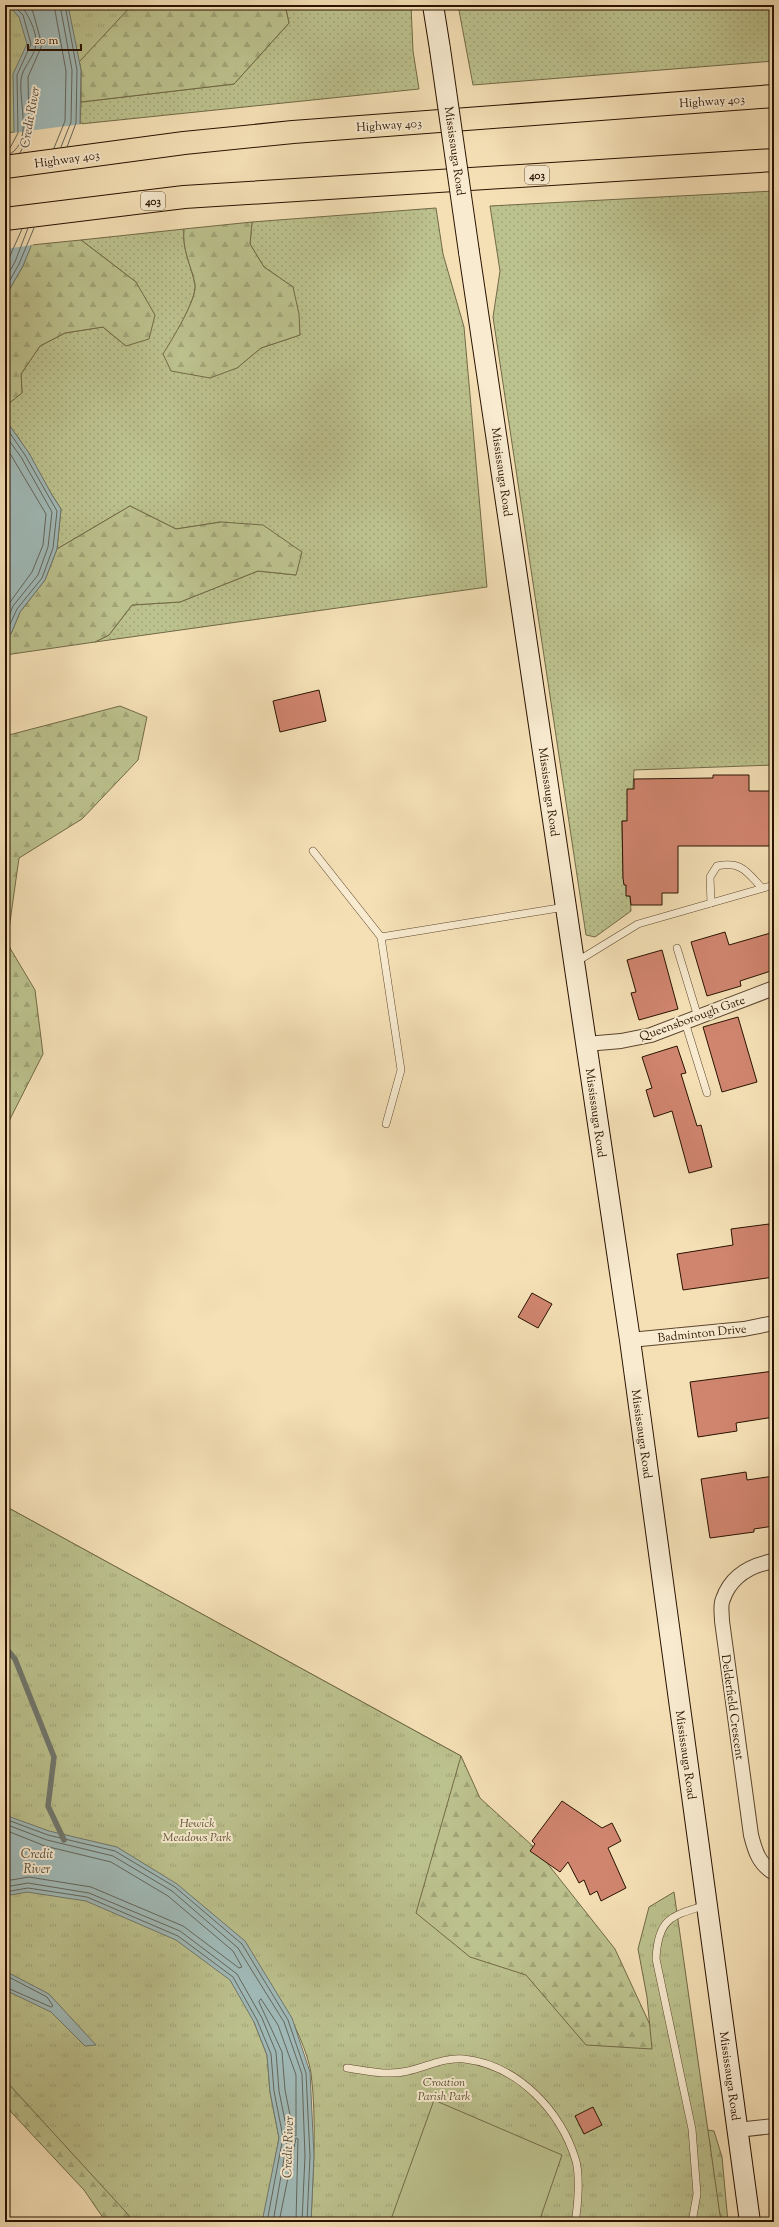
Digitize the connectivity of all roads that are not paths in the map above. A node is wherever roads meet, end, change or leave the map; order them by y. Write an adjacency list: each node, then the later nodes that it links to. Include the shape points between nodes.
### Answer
1 (433, 5): 10 (main road, Mississauga Road, bridge)
2 (774, 96): 4 (highway, Highway 403, via 293,132 184,143)
3 (774, 160): 5 (highway, 403, via 184,197)
4 (5, 167)
5 (5, 219)
6 (313, 851): 11 (lane)
7 (774, 885): 8 (lane)
8 (762, 888): 9 (lane); 9 (lane, via 743,868 731,863 717,866 710,877)
9 (711, 903): 13 (lane, via 638,924)
10 (565, 907): 11 (lane); 13 (main road, Mississauga Road)
11 (381, 937): 18 (lane, via 401,1070)
12 (678, 948): 15 (lane)
13 (574, 964): 16 (main road, Mississauga Road)
14 (774, 988): 15 (street, Queensborough Gate)
15 (692, 1020): 16 (street, Queensborough Gate, via 636,1039); 17 (lane)
16 (586, 1044): 20 (main road, Mississauga Road)
17 (707, 1093)
18 (386, 1124)
19 (774, 1323): 20 (street, Badminton Drive, via 744,1329)
20 (630, 1340): 23 (main road, Mississauga Road)
21 (774, 1562): 22 (street, Delderfield Crescent, via 740,1572 722,1600 722,1621 751,1835 756,1855 767,1869)
22 (774, 1873)
23 (706, 1905): 26 (main road, Mississauga Road); 28 (lane, via 677,1914 663,1925 657,1940 656,1959 692,2129 697,2194)
24 (348, 2068): 27 (lane, via 385,2074 407,2072 443,2061 463,2059 494,2065 519,2079 549,2109 564,2129 576,2163 578,2206)
25 (774, 2126): 26 (street)
26 (737, 2130): 29 (main road, Mississauga Road)
27 (575, 2222)
28 (692, 2222)
29 (750, 2222)

